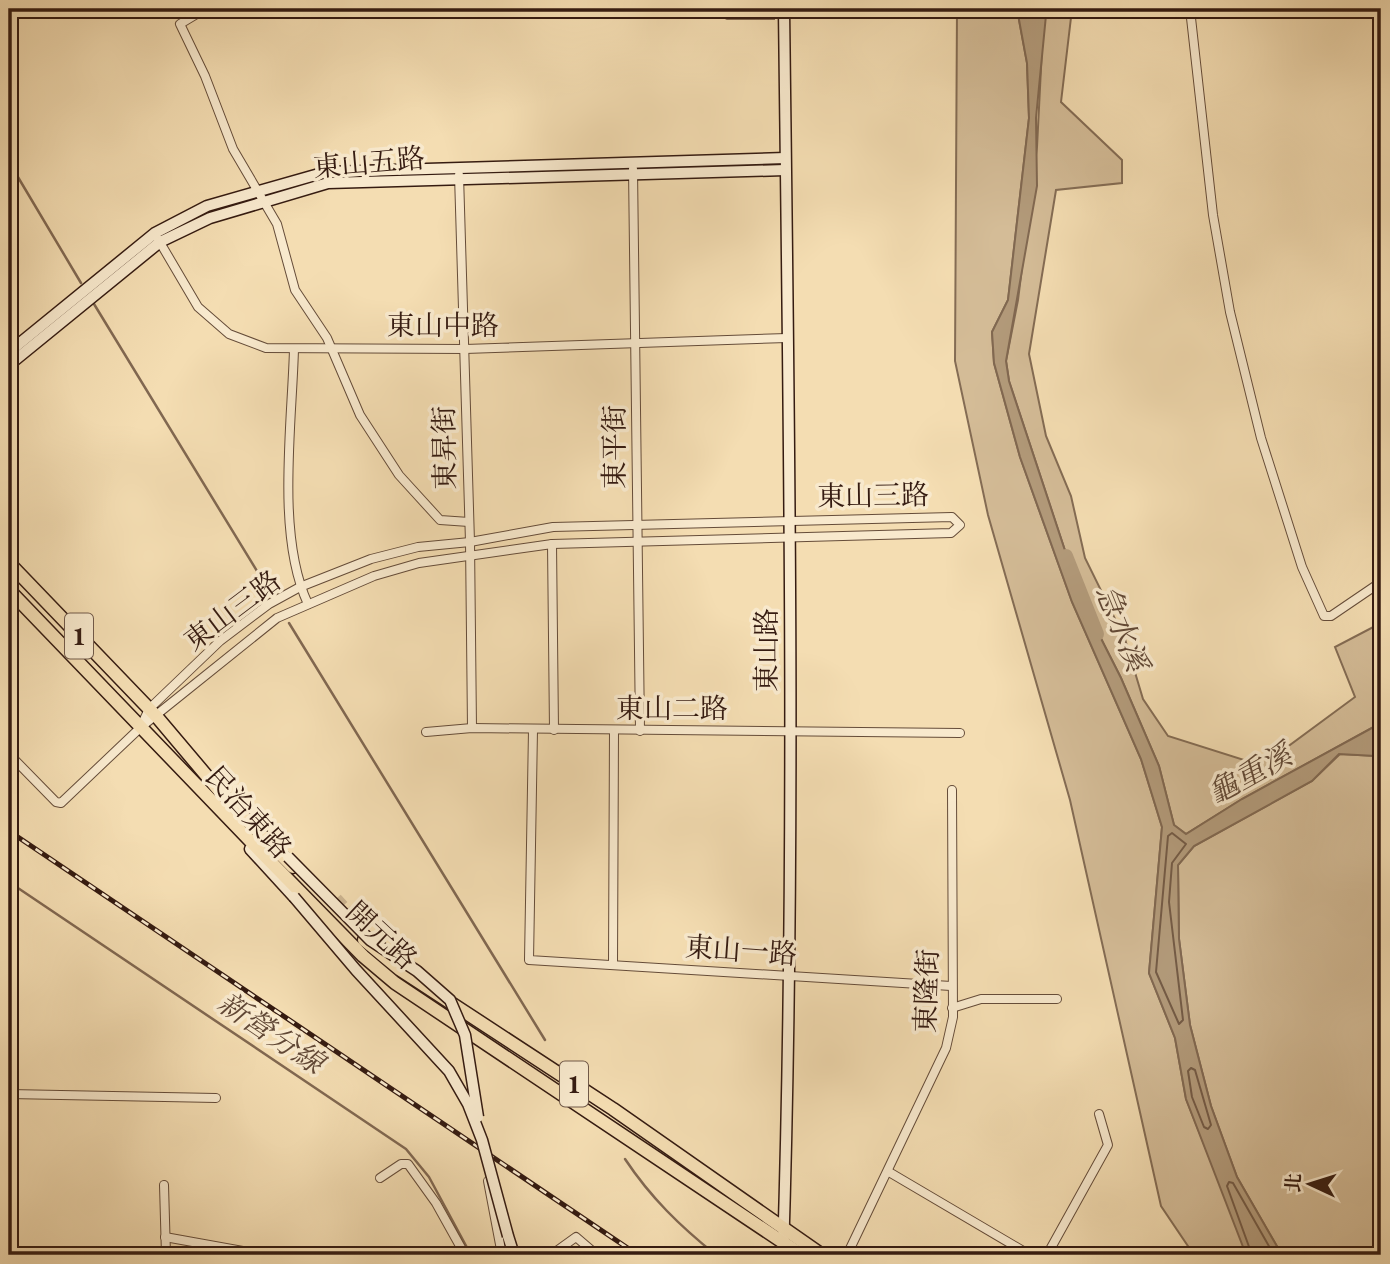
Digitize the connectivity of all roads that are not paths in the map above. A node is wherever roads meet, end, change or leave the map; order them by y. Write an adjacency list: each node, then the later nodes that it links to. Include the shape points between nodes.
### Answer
1 (205, 9): 9 (street, via 180,24 233,149)
2 (784, 9): 4 (street, 東山路)
3 (1190, 9): 28 (street, via 1213,215 1230,312 1261,439 1298,555 1324,616 1331,616)
4 (785, 158): 5 (street, 東山五路); 6 (street, 東山路)
5 (632, 163): 7 (street, 東山五路); 8 (street, 東平街)
6 (785, 170): 8 (street, 東山五路); 12 (street, 東山路)
7 (459, 172): 8 (street, 東山五路); 9 (street, 東山五路, via 326,172); 10 (street, 東山五路, via 328,183); 16 (street, 東昇街)
8 (634, 175): 13 (street, 東平街)
9 (256, 190): 10 (street); 11 (street, 東山五路, via 207,206)
10 (263, 200): 11 (street, 東山五路); 14 (street, via 277,223 295,290)
11 (158, 238): 15 (street, 東山中路, via 198,307 212,321 248,343); 17 (street, 東山五路); 18 (street, 東山五路)
12 (787, 338): 13 (street, 東山中路); 19 (street, 東山路)
13 (637, 343): 16 (street, 東山中路); 21 (street, 東平街)
14 (331, 348): 15 (street, 東山中路); 16 (street, 東山中路); 20 (street, via 360,415 399,475 440,520)
15 (294, 349): 29 (street, via 288,538)
16 (465, 349): 20 (street, 東昇街)
17 (9, 352)
18 (9, 365)
19 (788, 520): 21 (street, 東山三路); 22 (street, 東山路); 22 (street, 東山三路, via 952,517 960,525 951,533)
20 (469, 522): 24 (street, 東昇街)
21 (638, 526): 23 (street, 東平街); 24 (street, 東山三路, via 553,527)
22 (789, 537): 23 (street, 東山三路); 40 (street, 東山路)
23 (638, 541): 25 (street, 東山三路); 38 (street, 東平街)
24 (470, 542): 26 (street, 東昇街); 29 (street, 東山三路, via 418,547 371,559)
25 (552, 544): 26 (street, 東山三路); 36 (street)
26 (469, 556): 31 (street, 東山三路, via 374,576); 34 (street, 東昇街)
27 (9, 563): 32 (main road, 開元路 / 1)
28 (1381, 582)
29 (300, 587): 31 (street); 32 (street, 東山三路, via 220,641)
30 (9, 590): 33 (main road, 開元路 / 1)
31 (307, 604): 32 (street, 東山三路, via 277,618)
32 (153, 713): 33 (street, 東山三路); 42 (main road, 開元路 / 1)
33 (140, 728): 43 (street, 東山三路, via 61,803); 44 (main road, 開元路 / 1)
34 (472, 729): 35 (street, 東山二路); 39 (street, 東山二路)
35 (533, 730): 36 (street, 東山二路); 47 (street, 東山一路, via 529,960)
36 (554, 730): 37 (street, 東山二路)
37 (614, 730): 38 (street, 東山二路); 47 (street)
38 (640, 731): 40 (street, 東山二路)
39 (426, 732)
40 (789, 732): 41 (street, 東山二路); 48 (street, 東山路)
41 (960, 733)
42 (181, 744): 57 (street, 開元路, bridge, via 370,940 450,1000 465,1035); 63 (main road, 開元路 / 1, via 227,800 363,940 400,970 613,1109)
43 (9, 754)
44 (170, 758): 57 (street, 民治東路, bridge, via 449,1071); 63 (main road, 開元路 / 1, via 363,956 395,983)
45 (952, 790): 49 (street, 東隆街)
46 (11, 953): 54 (street)
47 (613, 965): 48 (street, 東山一路)
48 (789, 976): 49 (street, 東山一路); 63 (street, 東山路)
49 (951, 986): 53 (street, 東隆街)
50 (368, 989): 51 (street)
51 (383, 997)
52 (1057, 999): 53 (street, via 981,999)
53 (952, 1008): 59 (street, 東隆街, via 946,1048)
54 (11, 1094): 55 (street); 64 (street)
55 (216, 1098)
56 (1098, 1114): 76 (street, via 1108,1145)
57 (482, 1140): 69 (street, bridge)
58 (486, 1171): 68 (street)
59 (889, 1172): 74 (street, 東隆街); 75 (street)
60 (380, 1178): 67 (street, via 408,1164)
61 (164, 1185): 62 (street)
62 (165, 1237): 65 (street); 66 (street)
63 (784, 1243): 72 (main road, 1); 73 (main road, 1)
64 (10, 1255)
65 (166, 1255)
66 (265, 1255)
67 (465, 1255)
68 (502, 1255)
69 (512, 1255)
70 (551, 1255): 71 (street, via 576,1237)
71 (597, 1255)
72 (802, 1255)
73 (822, 1255)
74 (847, 1255)
75 (1030, 1255)
76 (1047, 1255)

